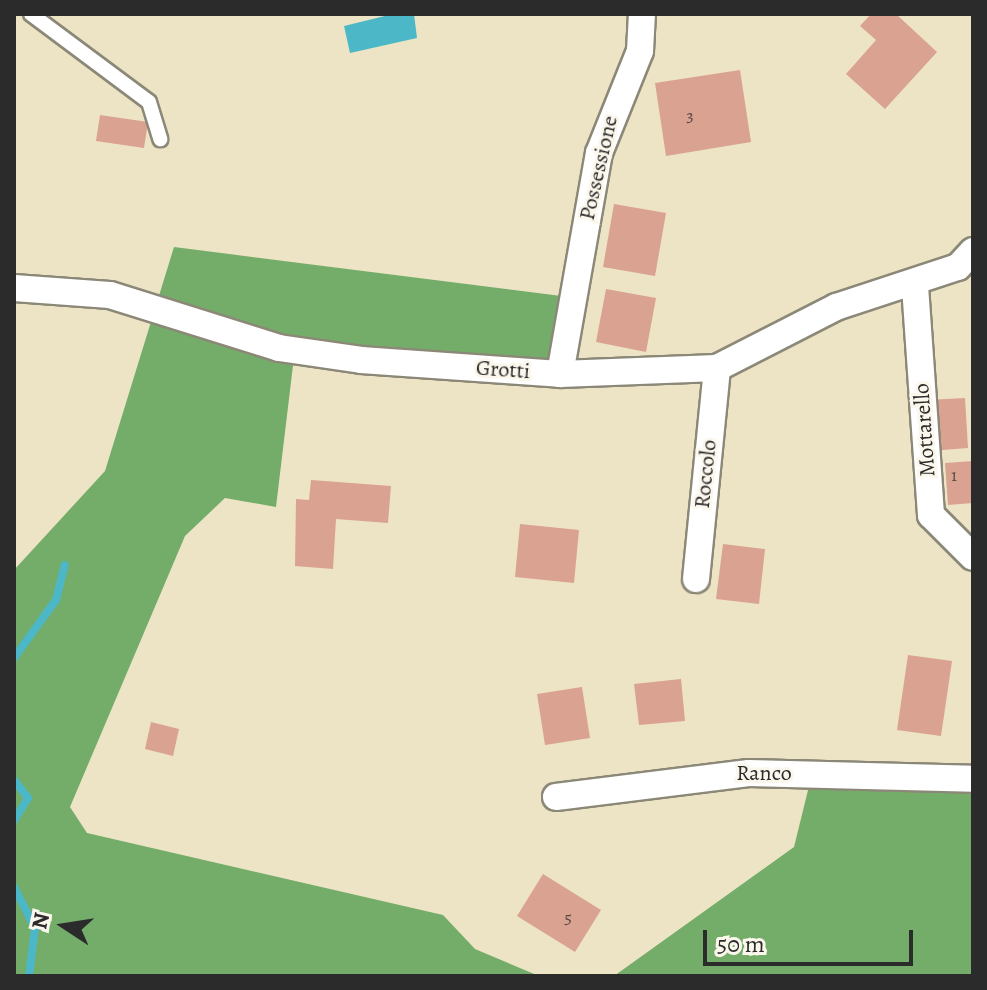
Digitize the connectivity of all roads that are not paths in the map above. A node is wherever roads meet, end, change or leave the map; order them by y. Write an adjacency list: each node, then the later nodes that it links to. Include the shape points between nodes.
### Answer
1 (31, 14): 3 (lane, via 149,102)
2 (642, 14): 8 (street, Possessione, via 640,51 599,153)
3 (160, 139)
4 (973, 251): 5 (street, Grotti, via 958,267)
5 (915, 286): 7 (street, Grotti, via 836,307); 9 (street, Mottarello, via 931,515)
6 (14, 288): 8 (street, Grotti, via 145,303 279,348)
7 (717, 368): 8 (street, Grotti); 10 (street, Roccolo)
8 (560, 374)
9 (973, 557)
10 (696, 579)
11 (973, 779): 12 (street, Ranco, via 749,773)
12 (556, 797)

